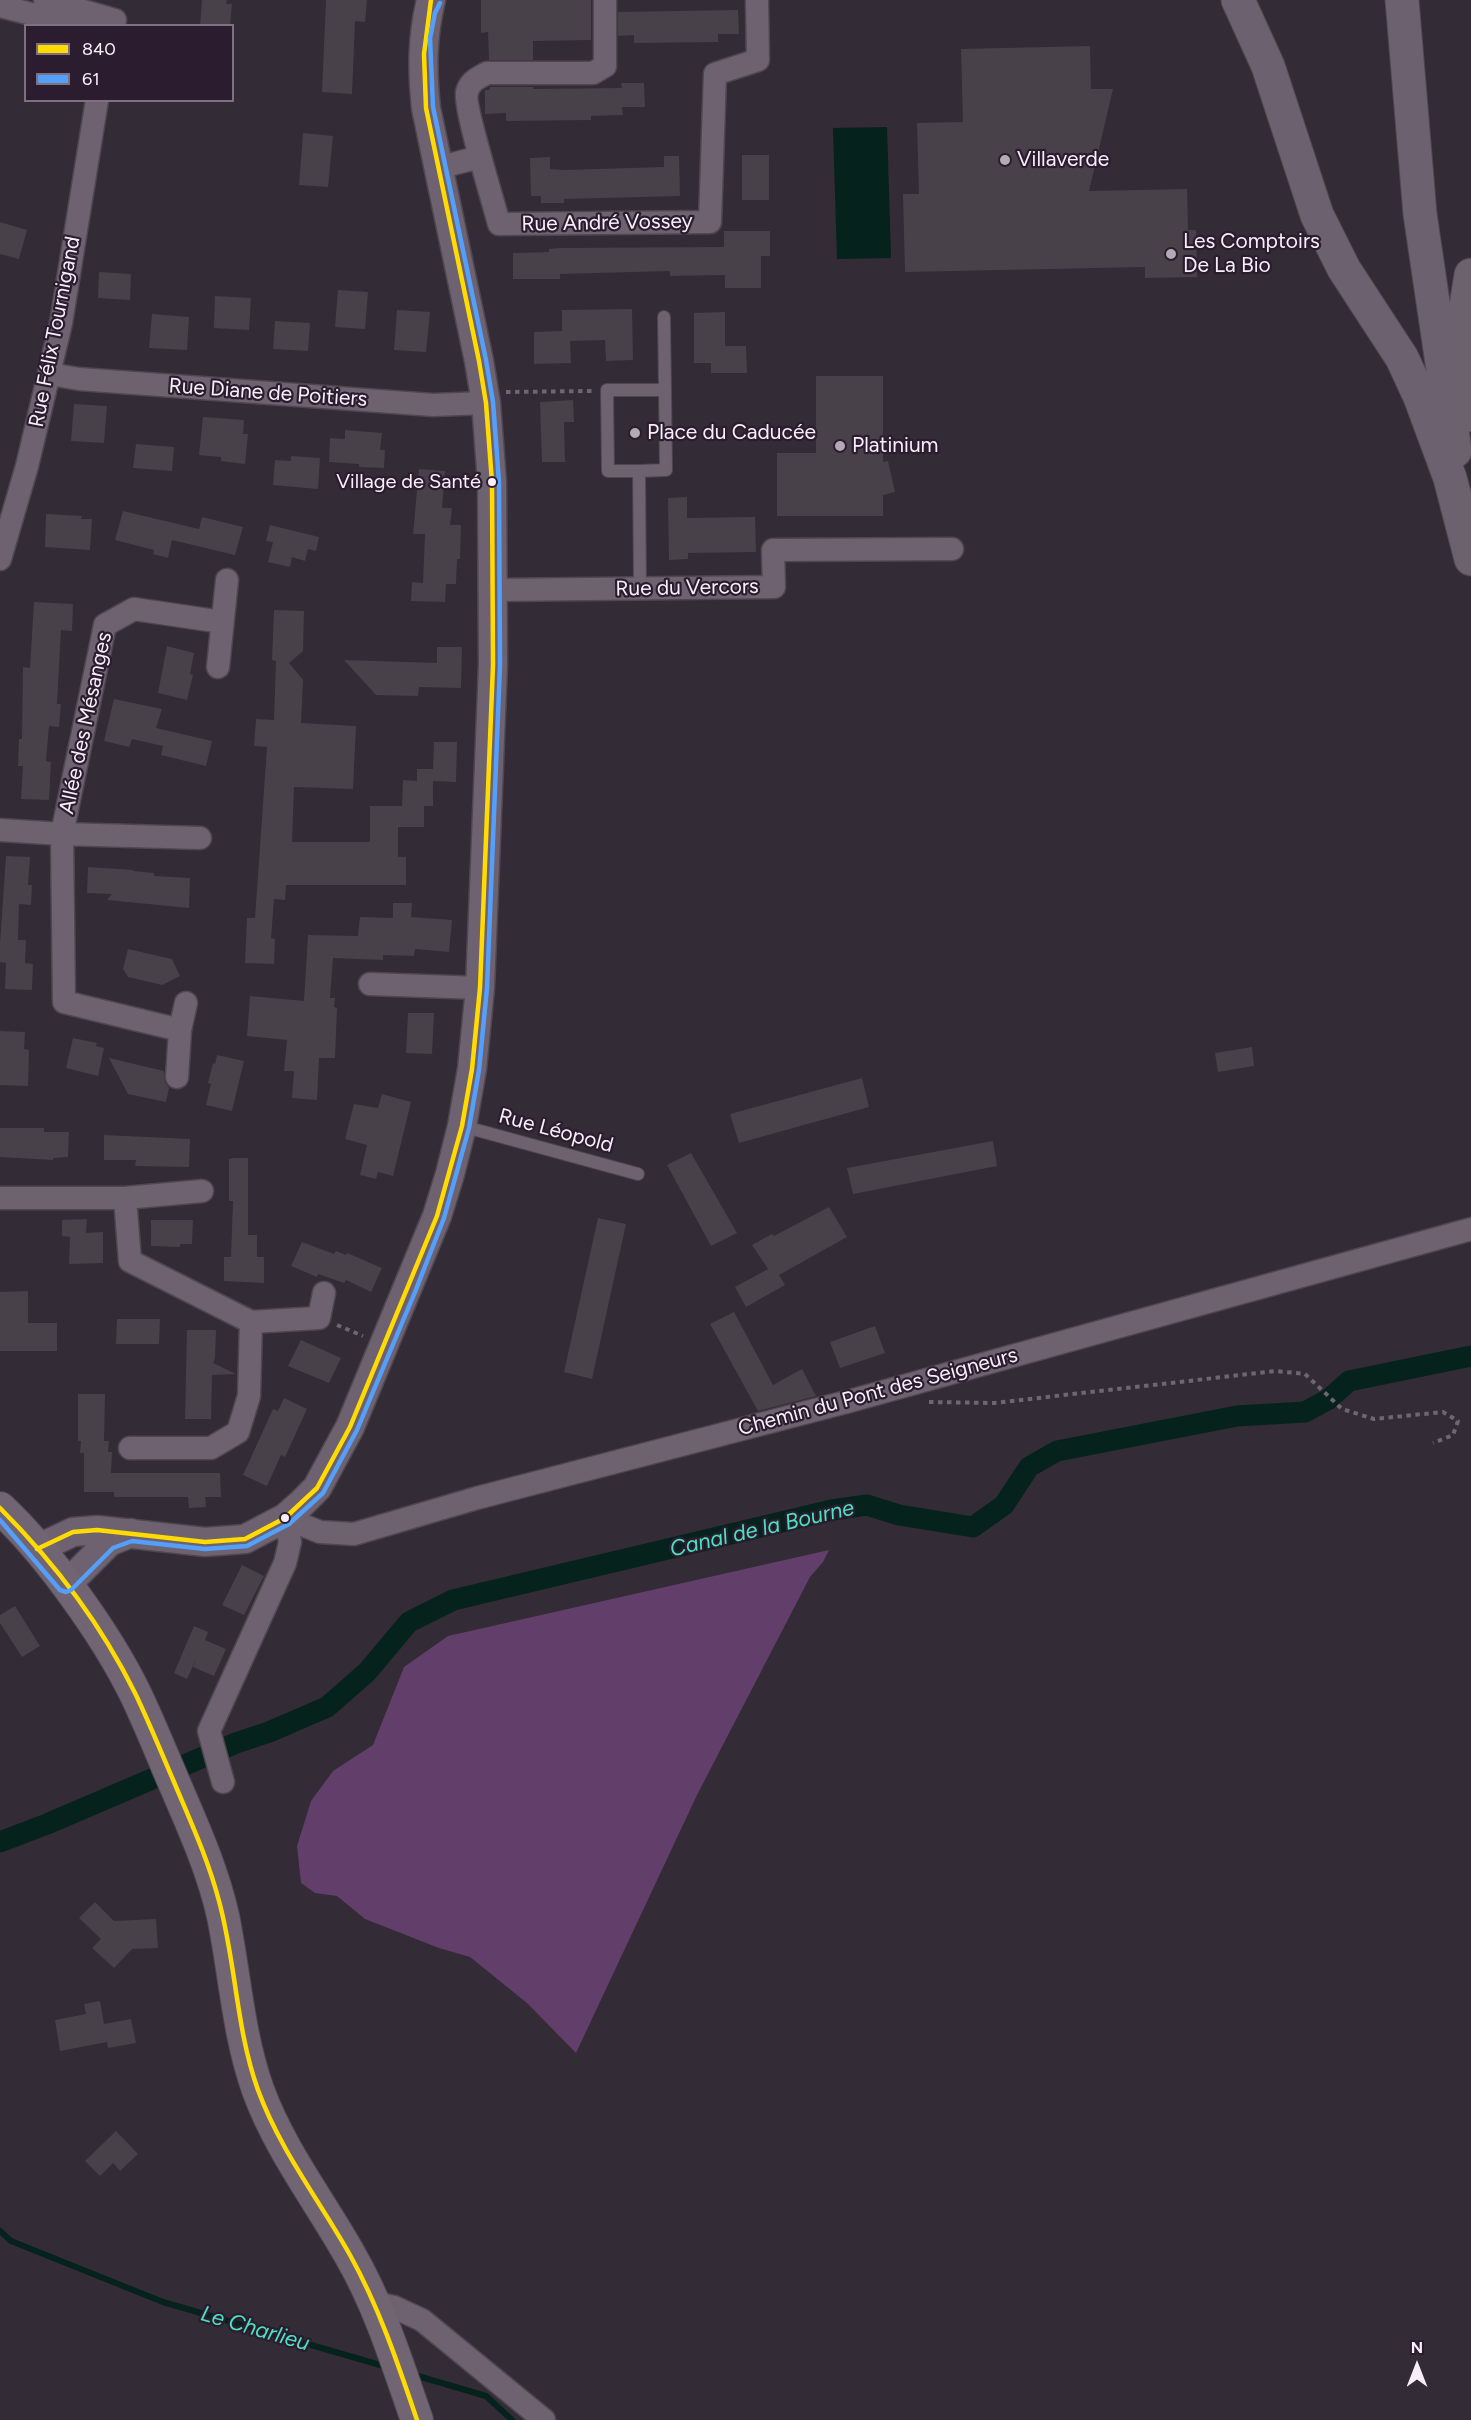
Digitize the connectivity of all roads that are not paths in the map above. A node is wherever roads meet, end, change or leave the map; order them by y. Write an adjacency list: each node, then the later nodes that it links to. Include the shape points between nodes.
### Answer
1 (45, 0): 8 (street)
2 (605, 0): 11 (street, via 605,66 593,73 487,73 472,81 466,94)
3 (757, 0): 11 (street, Rue André Vossey, via 758,60 715,74 710,222 499,224)
4 (1238, 0): 21 (highway, via 1268,66 1317,215 1344,269 1402,358 1420,397 1450,478)
5 (1402, 0): 21 (highway, via 1420,214)
6 (432, 2): 12 (street, via 423,39 422,71)
7 (0, 6): 9 (street)
8 (116, 15)
9 (70, 24)
10 (97, 102): 15 (street, Rue Félix Tournigand)
11 (480, 157): 12 (street)
12 (437, 168): 17 (street)
13 (1471, 275): 19 (highway, via 1465,312)
14 (664, 316): 16 (lane)
15 (50, 374): 17 (street, Rue Diane de Poitiers, via 433,405); 22 (street, Rue Félix Tournigand)
16 (665, 390): 18 (lane, via 666,470); 18 (lane, via 608,390 608,471)
17 (485, 398): 25 (street, via 492,482)
18 (639, 471): 24 (lane)
19 (1471, 525)
20 (952, 549): 24 (street, Rue du Vercors, via 773,550 774,587)
21 (1471, 557)
22 (0, 560)
23 (227, 580): 26 (street)
24 (640, 589): 25 (street, Rue du Vercors)
25 (494, 590): 32 (street)
26 (222, 622): 27 (street); 29 (street, Allée des Mésanges, via 134,609 105,625)
27 (218, 668)
28 (0, 830): 29 (street)
29 (62, 834): 30 (street); 34 (street, Allée des Mésanges, via 64,1002)
30 (200, 838)
31 (370, 984): 32 (street)
32 (480, 988): 36 (street)
33 (186, 1002): 34 (street)
34 (180, 1030): 35 (street)
35 (177, 1077)
36 (462, 1126): 37 (lane, Rue Léopold); 46 (street, via 437,1216 350,1427 317,1488)
37 (638, 1174)
38 (202, 1191): 40 (street)
39 (0, 1198): 40 (street)
40 (125, 1198): 43 (street, via 130,1261)
41 (1471, 1229): 46 (street, Chemin du Pont des Seigneurs, via 354,1534 320,1532)
42 (324, 1293): 43 (street, via 319,1318)
43 (251, 1322): 44 (street, via 249,1396 238,1432 211,1448)
44 (130, 1448)
45 (0, 1508): 48 (main road)
46 (285, 1518): 47 (street, via 245,1539 225,1542); 50 (street, via 290,1542 285,1563 208,1731)
47 (131, 1533): 48 (street, via 73,1532); 49 (street, via 109,1542)
48 (37, 1549): 49 (main road)
49 (66, 1585): 51 (main road, via 134,1692 208,1862 222,1915 245,2044 273,2126)
50 (223, 1782)
51 (375, 2303): 52 (main road); 53 (street, via 422,2320)
52 (412, 2407)
53 (544, 2420)

